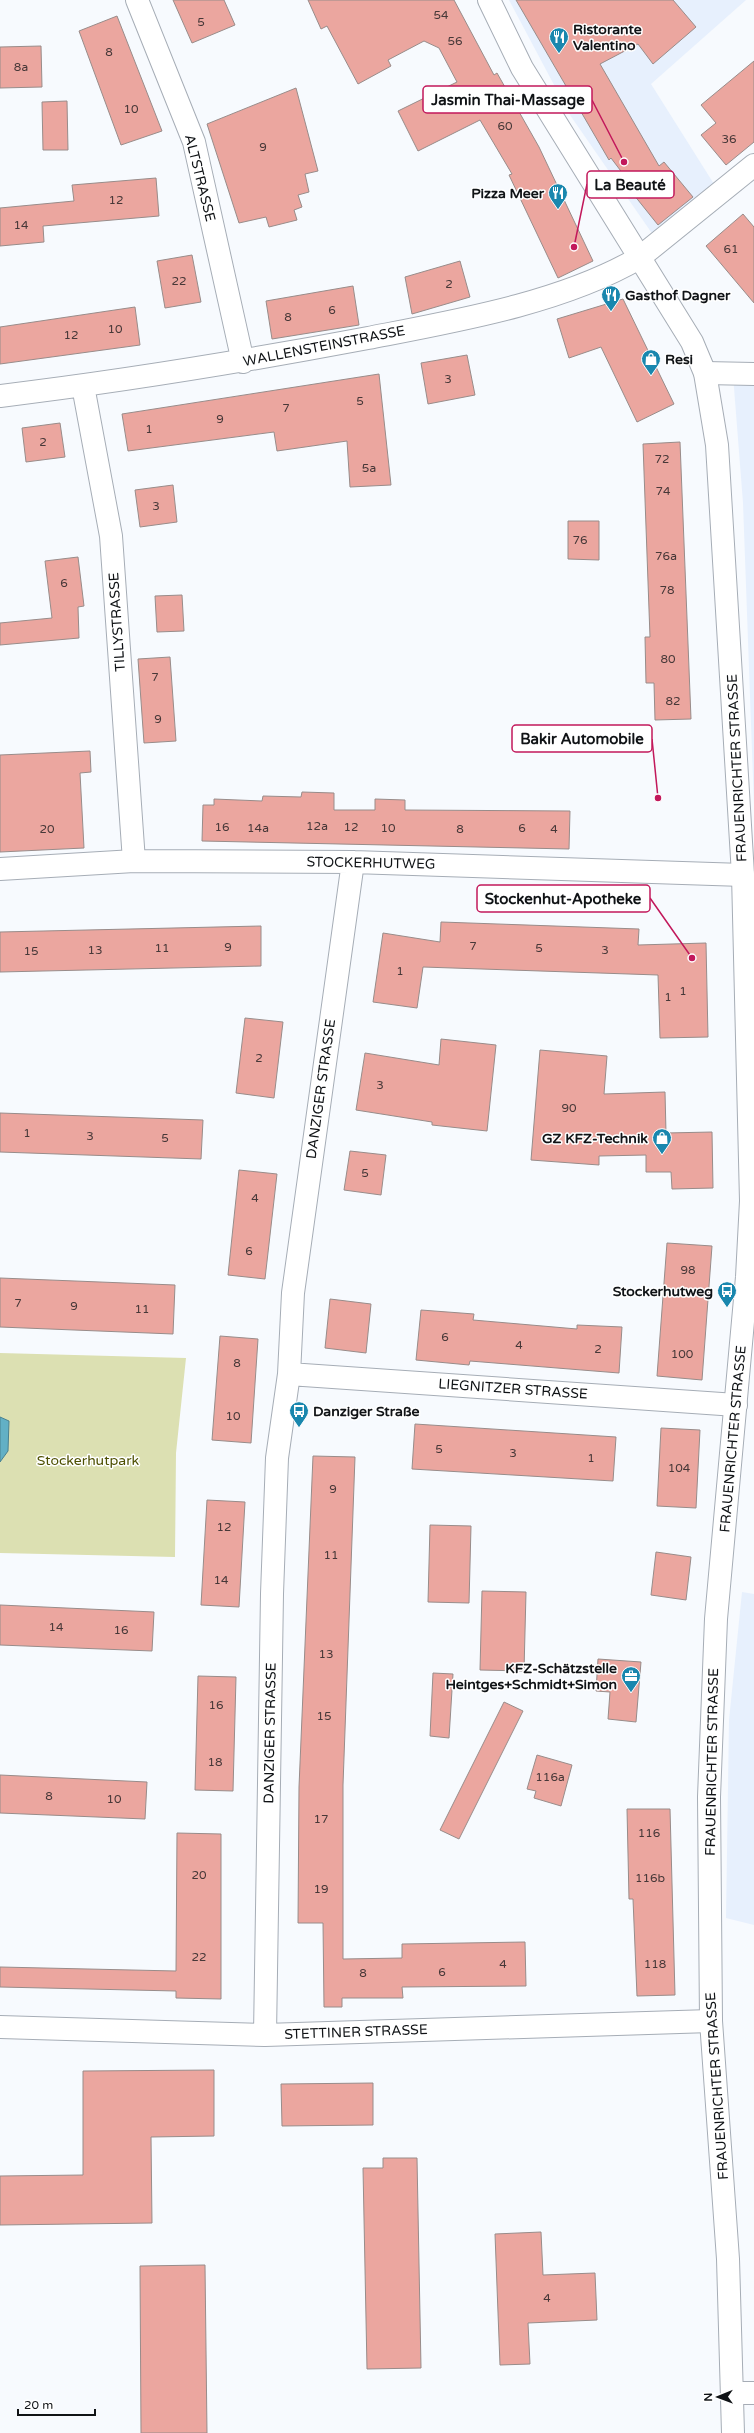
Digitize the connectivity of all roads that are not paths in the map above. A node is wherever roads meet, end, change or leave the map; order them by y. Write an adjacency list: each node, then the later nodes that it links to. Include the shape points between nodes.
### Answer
1 (138, 0): 5 (street, ALTSTRASSE, via 194,142)
2 (489, 0): 4 (street, FRAUENRICHTER STRASSE, via 522,68)
3 (754, 165): 4 (street, WALLENSTEINSTRASSE)
4 (639, 258): 5 (street, WALLENSTEINSTRASSE, via 609,275 536,299 440,324); 6 (street, FRAUENRICHTER STRASSE, via 692,342)
5 (243, 362): 8 (street, WALLENSTEINSTRASSE)
6 (705, 373): 7 (street); 13 (street, FRAUENRICHTER STRASSE, via 718,445)
7 (754, 374)
8 (83, 386): 9 (street, WALLENSTEINSTRASSE); 10 (street, TILLYSTRASSE, via 111,536)
9 (0, 396)
10 (134, 861): 11 (street, STOCKERHUTWEG); 12 (street, STOCKERHUTWEG)
11 (353, 862): 13 (street, STOCKERHUTWEG); 15 (street, DANZIGER STRASSE, via 293,1293)
12 (0, 868)
13 (743, 875): 14 (street, FRAUENRICHTER STRASSE)
14 (752, 1201): 16 (street, FRAUENRICHTER STRASSE)
15 (289, 1374): 16 (street, LIEGNITZER STRASSE); 19 (street, DANZIGER STRASSE, via 277,1458 274,1519)
16 (736, 1405): 17 (street, FRAUENRICHTER STRASSE, via 716,1619 711,1722 709,1812)
17 (712, 2021): 19 (street, STETTINER STRASSE); 20 (street, FRAUENRICHTER STRASSE, via 728,2259)
18 (0, 2027): 19 (street, STETTINER STRASSE)
19 (265, 2035)
20 (744, 2393): 21 (street, FRAUENRICHTER STRASSE)
21 (733, 2433)

